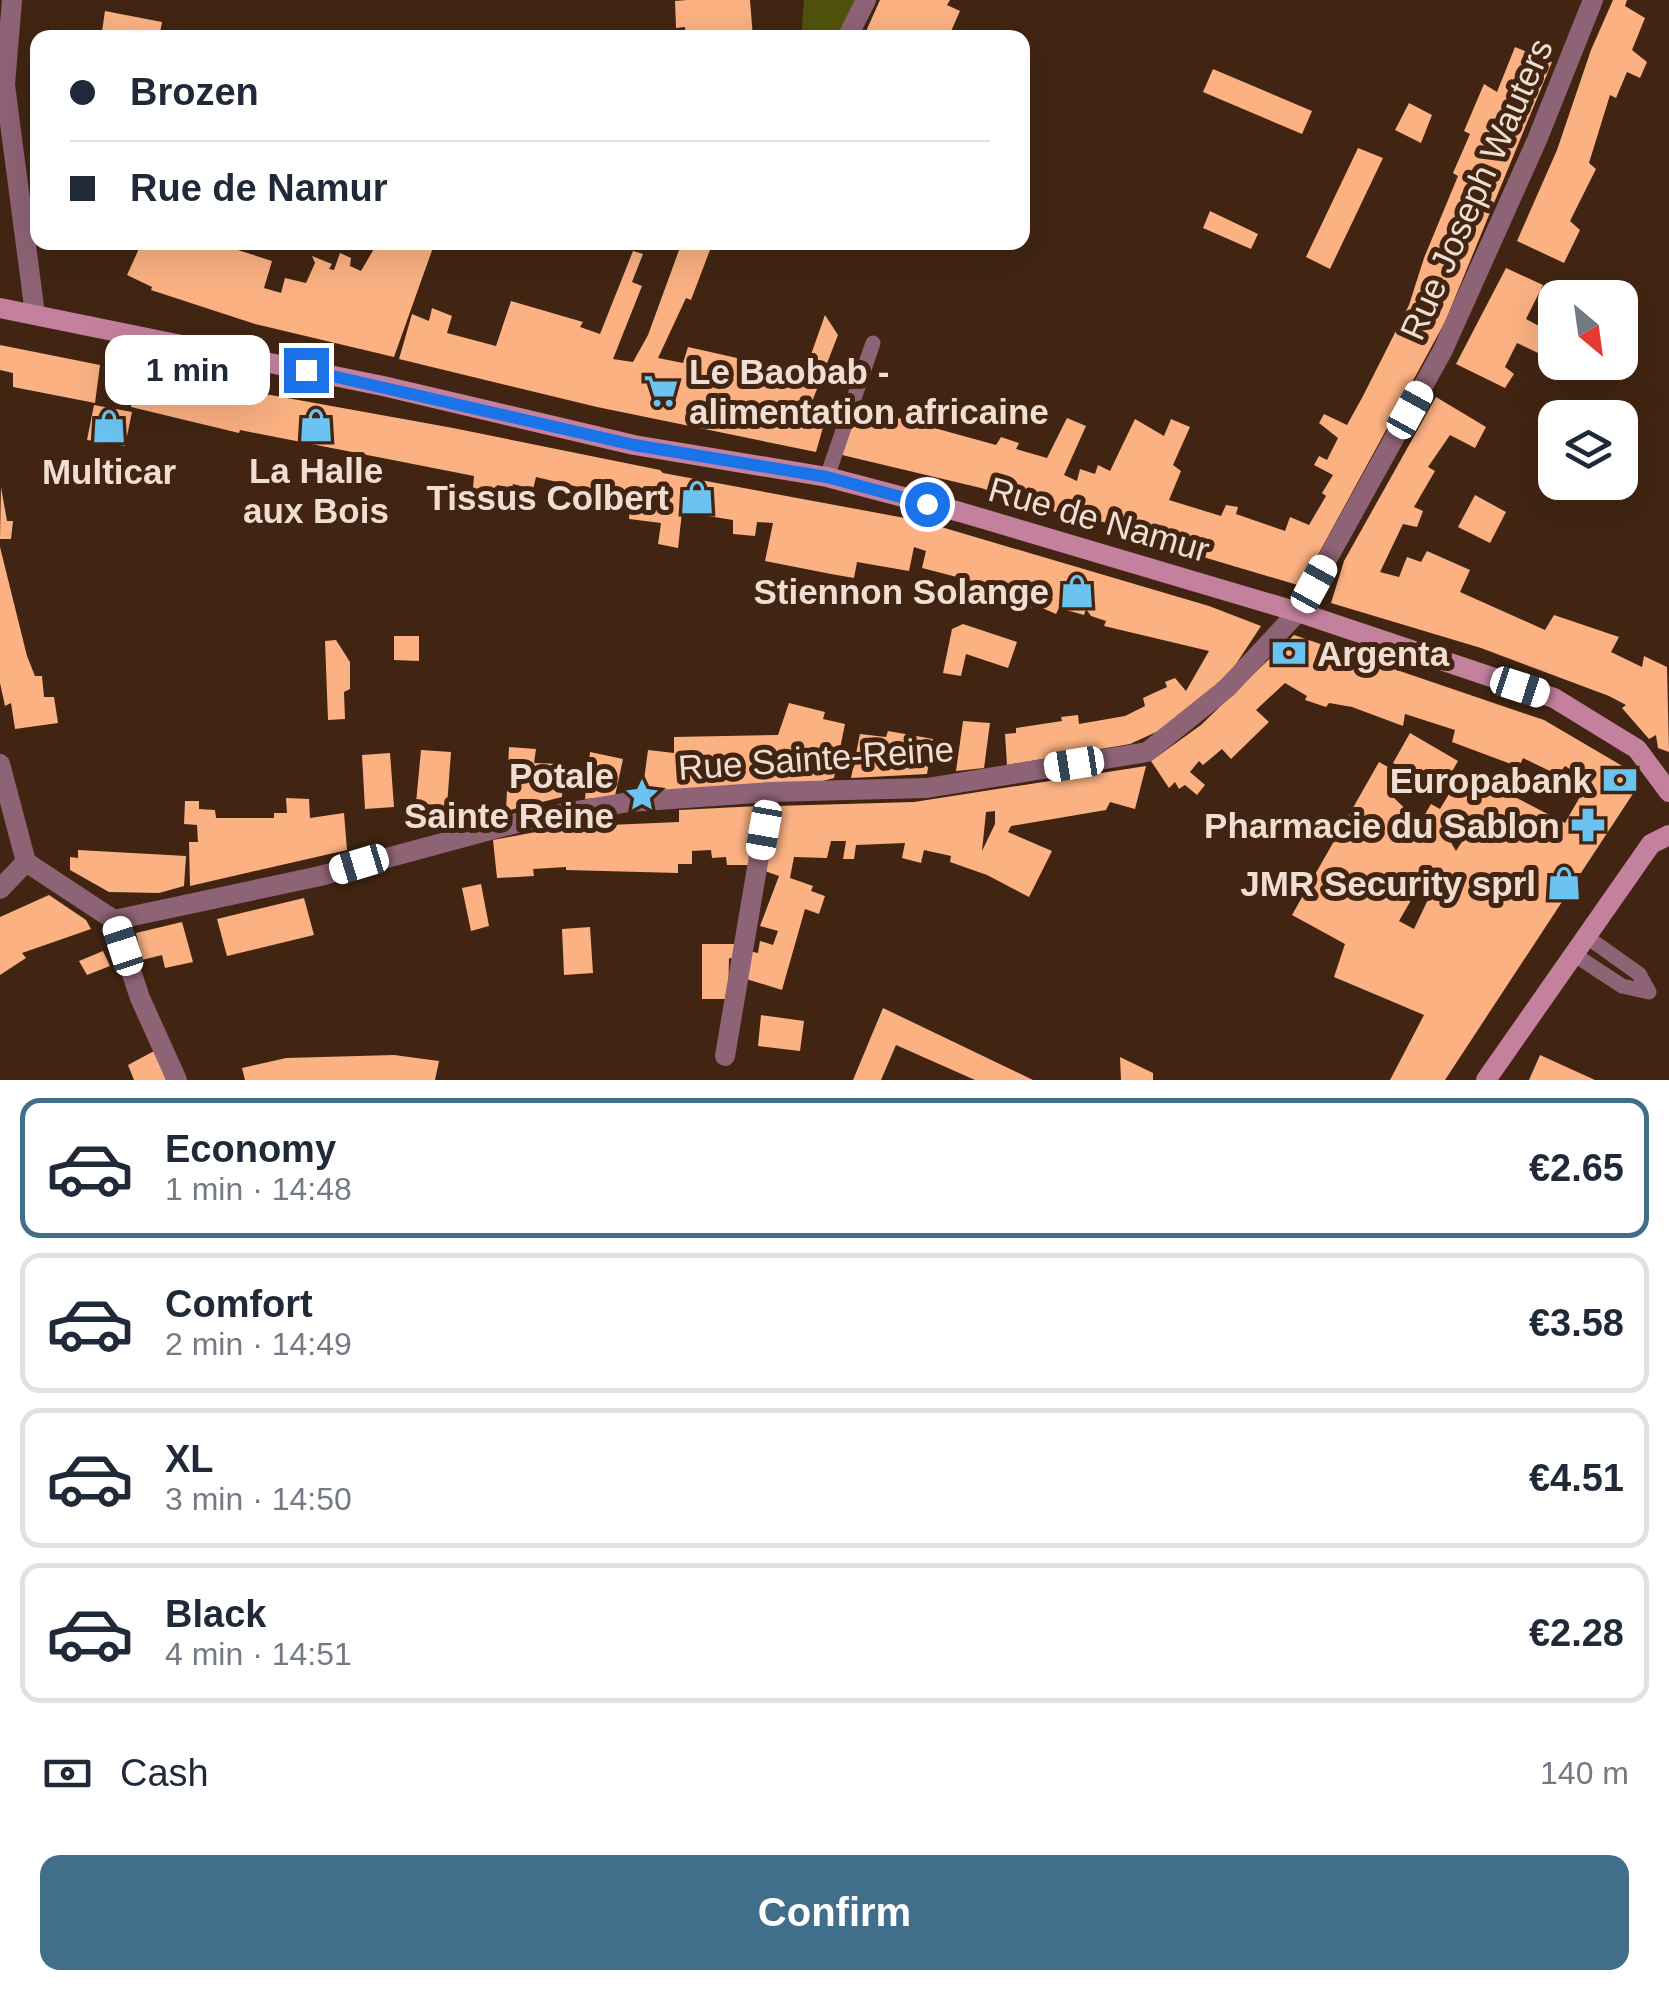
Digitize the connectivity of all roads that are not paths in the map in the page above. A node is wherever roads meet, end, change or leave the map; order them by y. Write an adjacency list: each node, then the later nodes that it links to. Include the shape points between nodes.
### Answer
1 (12, 0): 6 (street, via 5,84)
2 (866, 0): 4 (street)
3 (1593, 0): 9 (street, Rue Joseph Wauters, via 1442,350)
4 (852, 30)
5 (0, 308): 6 (street, Rue de Namur)
6 (35, 314): 8 (street, Rue de Namur, via 634,445)
7 (873, 343): 8 (lane)
8 (827, 477): 9 (street, Rue de Namur)
9 (1298, 612): 11 (street, Rue de Namur, via 1554,698 1637,749); 12 (street, Rue Sainte-Reine, via 1227,688 1147,752 927,788)
10 (0, 764): 14 (street)
11 (1666, 781)
12 (770, 792): 16 (street, Rue Sainte-Reine, via 628,802 534,818 320,876); 19 (street)
13 (1669, 835): 17 (street, via 1650,844)
14 (26, 862): 15 (street); 16 (street)
15 (0, 889)
16 (114, 920): 20 (street)
17 (1587, 937): 18 (street); 18 (lane, via 1638,974 1649,992 1622,986)
18 (1575, 956): 21 (street)
19 (725, 1056)
20 (176, 1080)
21 (1486, 1080)

